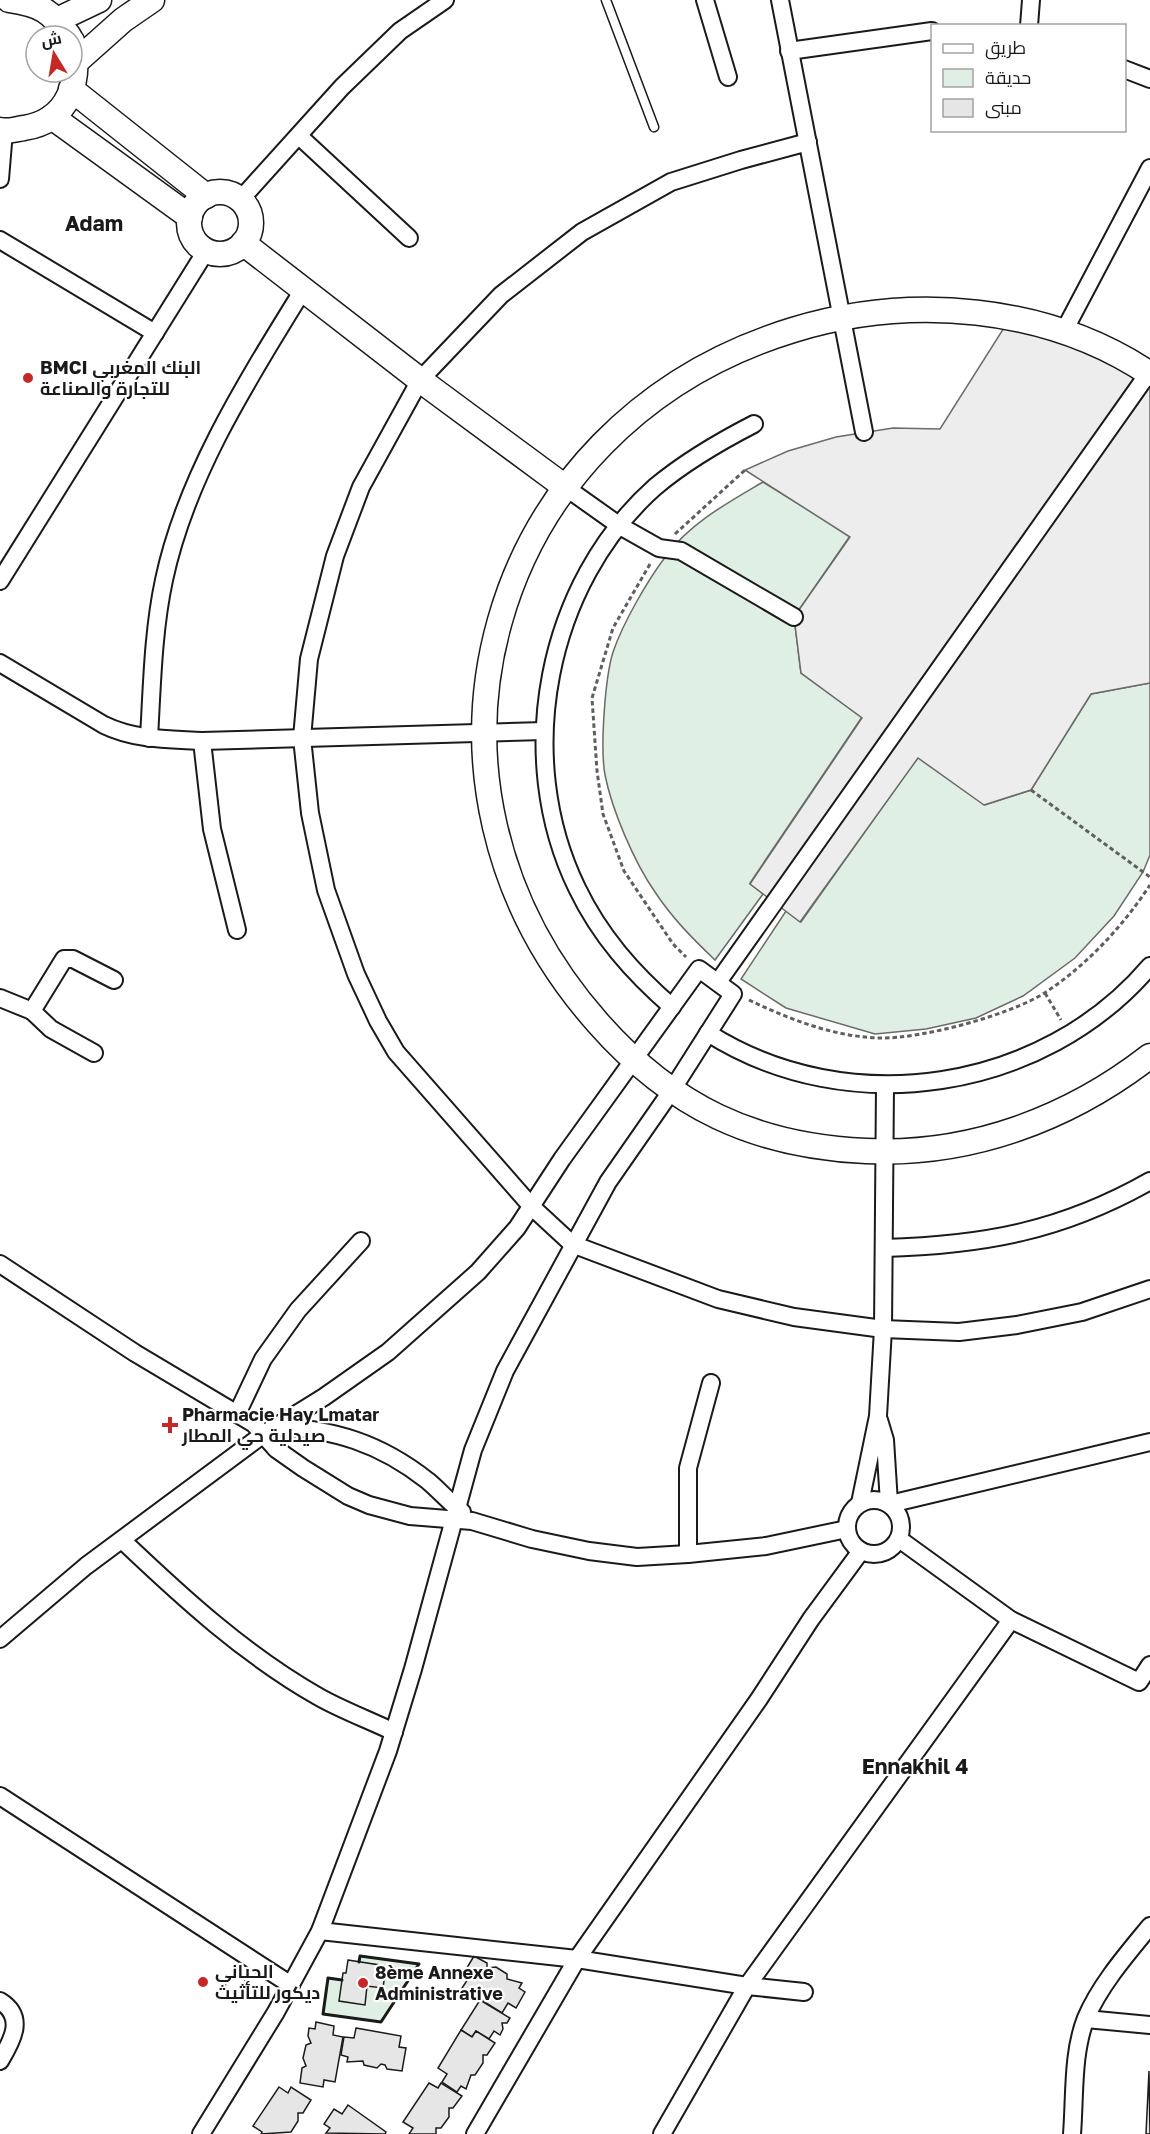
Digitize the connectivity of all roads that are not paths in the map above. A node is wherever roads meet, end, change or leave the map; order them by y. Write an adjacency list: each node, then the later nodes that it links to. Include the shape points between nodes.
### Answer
1 (8, 0): 9 (street); 10 (street, via 34,4 53,14)
2 (99, 0): 11 (street)
3 (152, 0): 14 (street)
4 (445, 0): 24 (street, via 400,31)
5 (606, 0): 22 (lane)
6 (705, 0): 17 (street)
7 (780, 0): 15 (street)
8 (1032, 0): 12 (street)
9 (0, 2)
10 (60, 24)
11 (68, 24)
12 (1029, 24)
13 (931, 31): 15 (street)
14 (84, 45)
15 (789, 51): 25 (street)
16 (1126, 69): 18 (street)
17 (728, 77)
18 (1150, 79)
19 (73, 84): 20 (street)
20 (71, 89): 21 (street, via 66,102); 28 (street)
21 (52, 117): 23 (street, via 36,126); 30 (street)
22 (654, 128)
23 (2, 130): 27 (street)
24 (299, 136): 29 (street); 31 (street)
25 (808, 142): 36 (street); 40 (street, via 671,182 582,232 501,295)
26 (1150, 168): 37 (street)
27 (0, 179)
28 (206, 196): 29 (street, via 227,193); 30 (street, via 195,205)
29 (240, 200): 33 (street, via 247,208 251,225)
30 (190, 217): 34 (street, via 193,238)
31 (410, 238)
32 (0, 240): 38 (street)
33 (243, 243): 34 (street, via 223,254); 35 (street)
34 (206, 251): 38 (street)
35 (303, 290): 40 (street); 50 (street, via 228,420 198,479 177,535 158,619)
36 (844, 318): 37 (street, via 914,310 950,311 1016,318); 42 (street); 43 (street, via 775,335 687,377 613,434)
37 (1064, 331): 39 (street, via 1104,347)
38 (155, 333): 45 (street)
39 (1150, 373): 56 (street)
40 (420, 380): 43 (street); 51 (street, via 361,488 335,556 309,659)
41 (754, 424): 44 (street, via 692,459 654,488)
42 (864, 432)
43 (565, 488): 44 (street); 49 (street, via 531,540 504,603 489,661)
44 (620, 526): 46 (street, via 659,548 681,551); 48 (street, via 585,577 564,626 549,678)
45 (0, 581)
46 (794, 617)
47 (0, 663): 50 (street, via 121,734)
48 (544, 731): 49 (street); 58 (street, via 546,785 576,887 609,942 636,976)
49 (484, 733): 51 (street); 63 (street, via 486,780 494,820 523,909 564,981)
50 (149, 738): 52 (street)
51 (302, 738): 52 (street); 68 (street, via 310,813 326,890 345,948 378,1021 396,1052)
52 (202, 741): 53 (street, via 212,829)
53 (237, 930)
54 (1150, 966): 64 (street, via 1093,1019 1045,1048 993,1069 939,1082)
55 (114, 980): 59 (street, via 64,959)
56 (718, 982): 58 (street, via 699,969); 60 (street, via 734,994)
57 (0, 998): 59 (street)
58 (672, 1007): 63 (street)
59 (32, 1011): 61 (street, via 42,1024)
60 (708, 1034): 64 (street, via 773,1065 827,1080); 65 (street)
61 (94, 1053)
62 (1150, 1056): 66 (street, via 1098,1093 1036,1123 973,1142)
63 (633, 1059): 65 (street); 68 (street)
64 (885, 1086): 66 (street)
65 (672, 1090): 66 (street, via 718,1119 779,1139 844,1150); 70 (street, via 608,1182)
66 (886, 1152): 71 (street)
67 (1150, 1181): 71 (street, via 1046,1227 948,1246)
68 (532, 1207): 70 (street); 78 (street, via 498,1252 421,1324 353,1377)
69 (361, 1241): 76 (street, via 298,1310 263,1359)
70 (572, 1244): 74 (street, via 718,1299 794,1317); 82 (street, via 504,1371 473,1450)
71 (884, 1248): 74 (street)
72 (0, 1264): 76 (street, via 135,1353)
73 (1150, 1288): 74 (street, via 1082,1312 1017,1325 959,1332)
74 (884, 1329): 77 (street)
75 (711, 1383): 87 (street, via 688,1468)
76 (237, 1414): 78 (street)
77 (878, 1416): 80 (street); 81 (street, via 885,1440)
78 (263, 1428): 82 (street, via 315,1430 374,1446 423,1477); 82 (street, via 303,1468 348,1496 410,1516); 85 (street)
79 (1150, 1442): 81 (street)
80 (861, 1503): 81 (street, via 870,1500); 83 (street, via 853,1510)
81 (889, 1504): 84 (street, via 900,1519)
82 (455, 1513): 87 (street, via 532,1539 590,1551 637,1557); 91 (street)
83 (847, 1529): 86 (street, via 849,1538); 87 (street, via 766,1546)
84 (899, 1539): 86 (street, via 878,1554); 88 (street)
85 (122, 1540): 89 (street); 91 (street, via 252,1654 319,1697)
86 (861, 1551): 95 (street)
87 (688, 1554)
88 (1011, 1620): 90 (street, via 1139,1682); 97 (street)
89 (0, 1639)
90 (1150, 1665)
91 (394, 1732): 94 (street)
92 (0, 1796): 96 (street)
93 (1150, 1926): 100 (street)
94 (320, 1931): 95 (street); 96 (street)
95 (577, 1959): 97 (street); 104 (street)
96 (291, 1985): 103 (street)
97 (747, 1986): 98 (street); 105 (street)
98 (804, 1992)
99 (0, 2001): 102 (street, via 9,2007 15,2020 14,2038)
100 (1086, 2019): 101 (street); 106 (street, via 1079,2050)
101 (1150, 2025)
102 (0, 2061)
103 (201, 2134)
104 (475, 2134)
105 (662, 2134)
106 (1072, 2134)

